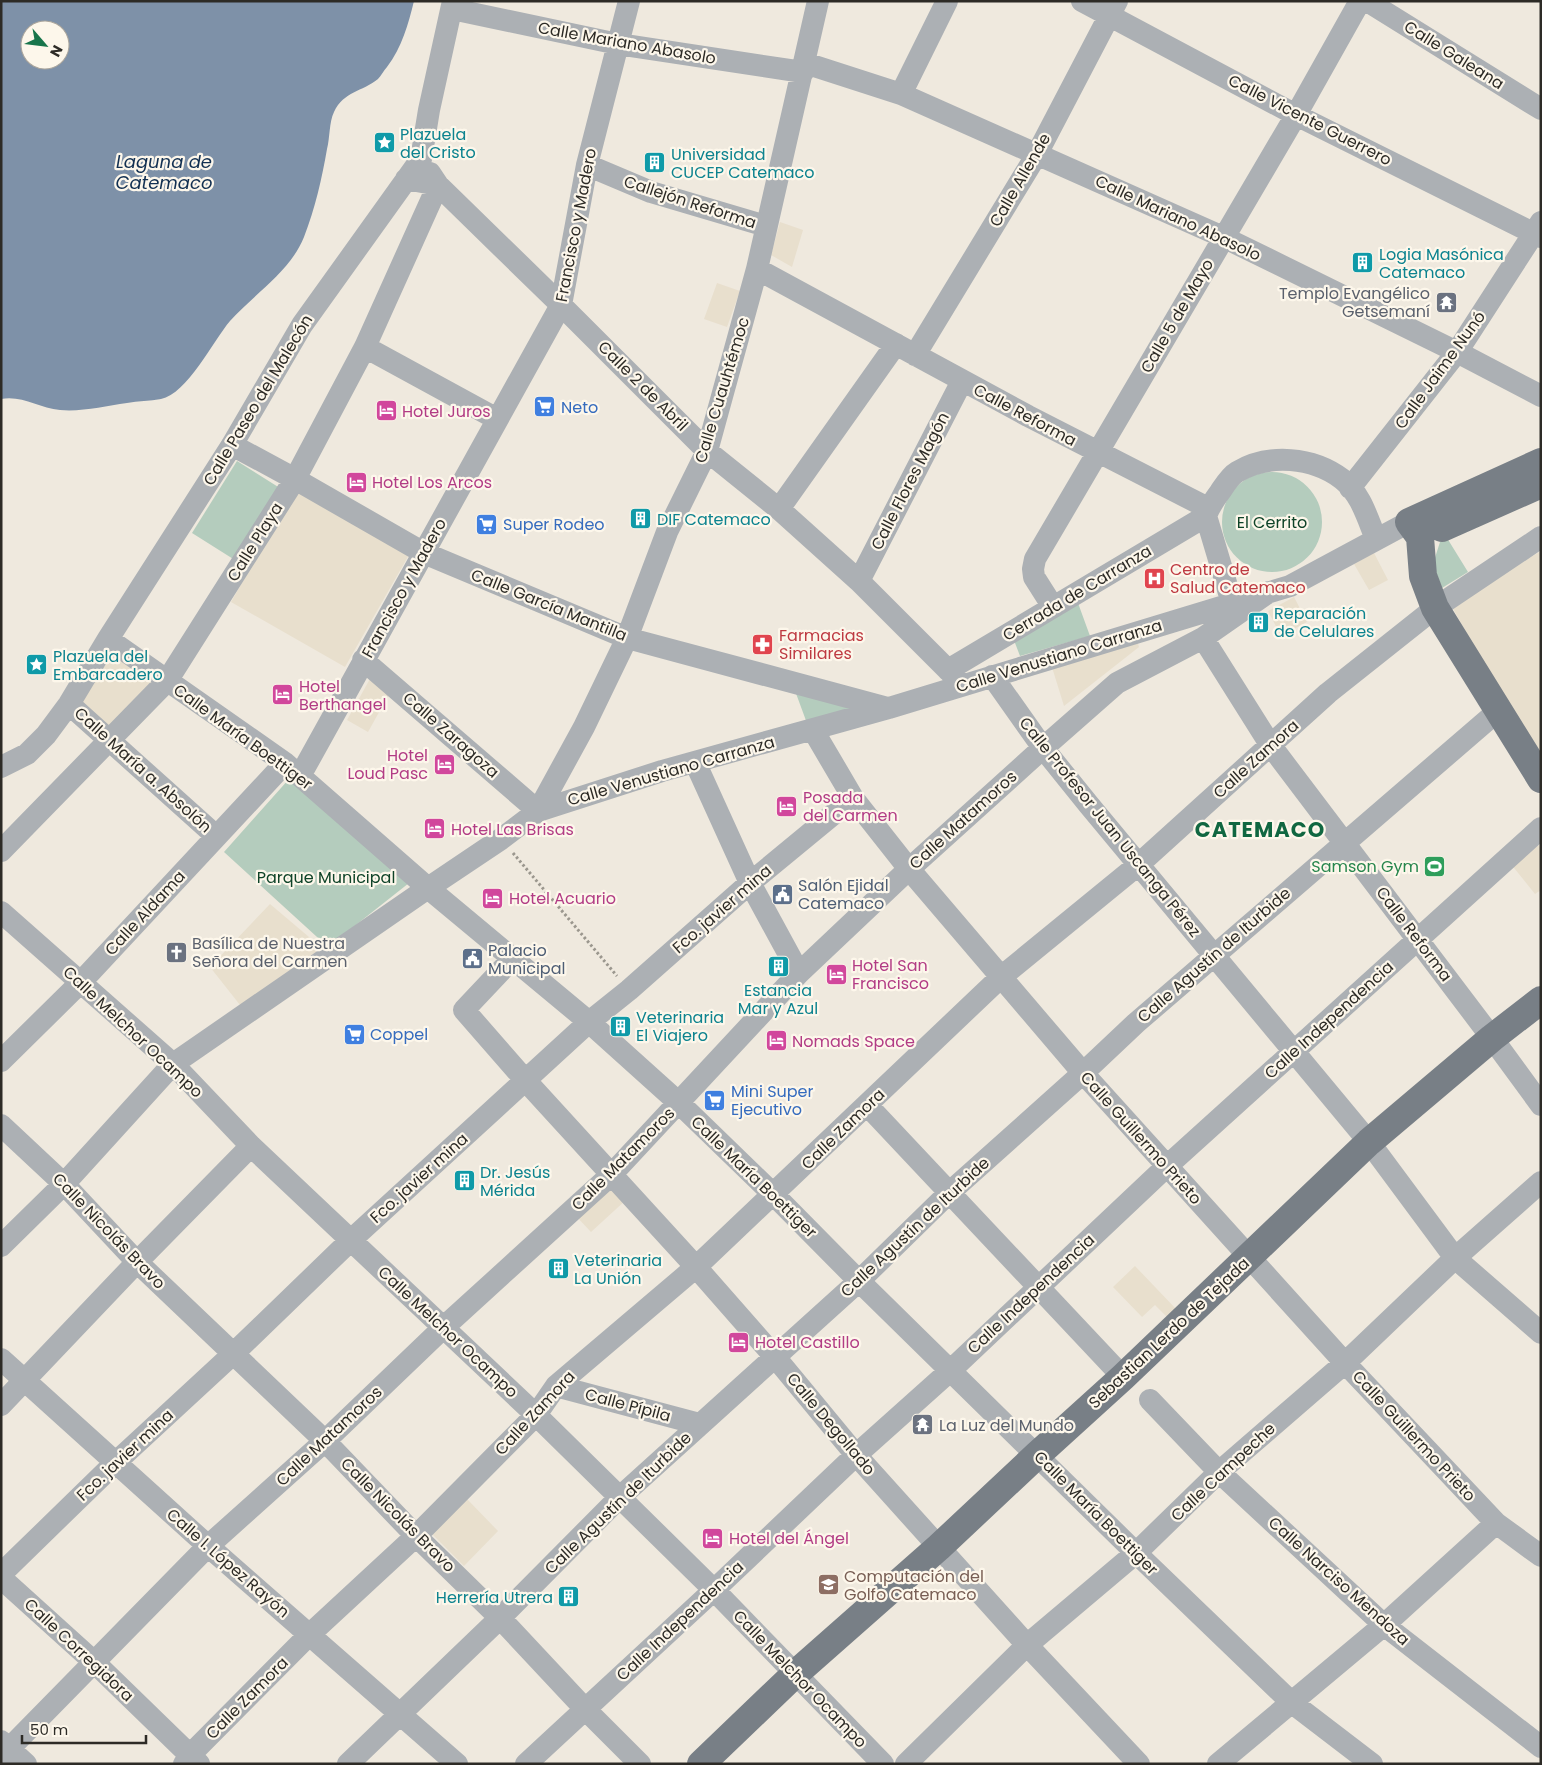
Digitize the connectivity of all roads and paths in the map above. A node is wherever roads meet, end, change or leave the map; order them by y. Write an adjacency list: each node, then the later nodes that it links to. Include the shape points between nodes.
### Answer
1 (629, 1): 9 (street, Francisco y Madero)
2 (818, 1): 10 (street, Calle Cuauhtémoc)
3 (947, 1): 11 (street)
4 (1082, 1): 8 (street, Calle Vicente Guerrero)
5 (1360, 1): 13 (street, Calle 5 de Mayo)
6 (1367, 1): 12 (street, Calle Galeana)
7 (452, 5): 9 (street, Calle Mariano Abasolo); 15 (street, Calle Paseo del Malecón)
8 (1113, 8): 13 (street, Calle Vicente Guerrero); 14 (street, Calle Allende)
9 (618, 44): 10 (street, Calle Mariano Abasolo); 16 (street, Francisco y Madero)
10 (804, 67): 11 (street, Calle Mariano Abasolo); 19 (street, Calle Cuauhtémoc)
11 (901, 94): 14 (street, Calle Mariano Abasolo)
12 (1541, 109)
13 (1296, 115): 20 (street, Calle Vicente Guerrero); 21 (street, Calle 5 de Mayo)
14 (1038, 154): 21 (street, Calle Mariano Abasolo); 27 (street, Calle Allende)
15 (421, 159): 17 (street, Calle Paseo del Malecón); 18 (street, Calle 2 de Abril)
16 (587, 165): 19 (street, Callejón Reforma, via 651,192); 23 (street, Francisco y Madero)
17 (406, 178): 18 (street); 31 (street, Calle Paseo del Malecón, via 302,325)
18 (438, 185): 23 (street, Calle 2 de Abril); 25 (street, Calle Playa)
19 (766, 226): 22 (street, Calle Cuauhtémoc)
20 (1538, 230): 26 (street, Calle Jaime Nunó)
21 (1223, 237): 26 (street, Calle Mariano Abasolo); 33 (street, Calle 5 de Mayo)
22 (757, 269): 24 (street, Calle Reforma); 32 (street, Calle Cuauhtémoc)
23 (562, 304): 30 (street, Francisco y Madero); 32 (street, Calle 2 de Abril)
24 (896, 344): 27 (street, Calle Reforma); 38 (street)
25 (364, 347): 30 (street); 35 (street, Calle Playa)
26 (1457, 352): 29 (street, Calle Mariano Abasolo); 37 (street, Calle Jaime Nunó)
27 (915, 355): 28 (street, Calle Reforma)
28 (962, 381): 33 (street, Calle Reforma); 44 (street, Calle Flores Magón)
29 (1541, 396)
30 (497, 418): 43 (street, Francisco y Madero)
31 (232, 445): 35 (street, Calle García Mantilla); 52 (street, Calle Paseo del Malecón)
32 (707, 451): 38 (street, Calle 2 de Abril); 50 (street, Calle Cuauhtémoc, via 668,532)
33 (1097, 453): 39 (street, Calle Reforma); 47 (street, Calle 5 de Mayo, via 1035,559 1034,577)
34 (1541, 462): 40 (main road)
35 (295, 479): 43 (street, Calle García Mantilla); 56 (street, Calle Playa)
36 (1541, 484): 40 (main road)
37 (1350, 488): 39 (street, via 1324,468 1283,458 1257,463 1236,473); 42 (street, via 1359,498)
38 (779, 509): 44 (street, Calle 2 de Abril)
39 (1207, 512): 46 (street); 47 (street, Cerrada de Carranza)
40 (1414, 530): 42 (street, Calle Venustiano Carranza); 48 (main road, via 1423,576)
41 (1541, 537): 48 (street, Calle Zamora)
42 (1376, 539): 45 (street, Calle Venustiano Carranza, via 1290,586)
43 (424, 553): 50 (street, Calle García Mantilla); 53 (street, Francisco y Madero)
44 (859, 581): 55 (street, Calle 2 de Abril)
45 (1269, 592): 46 (street, Calle Venustiano Carranza); 51 (street, Calle Matamoros)
46 (1232, 603): 49 (street, Calle Venustiano Carranza)
47 (1053, 607): 55 (street, Cerrada de Carranza)
48 (1435, 608): 60 (main road); 63 (street, Calle Zamora, via 1328,693)
49 (1176, 621): 54 (street, Calle Venustiano Carranza); 57 (street)
50 (627, 638): 59 (street, Calle García Mantilla); 70 (street, Calle Cuauhtémoc, via 584,727)
51 (1203, 638): 57 (street, Calle Matamoros); 63 (street, Calle Reforma)
52 (108, 640): 56 (street, Calle María Boettiger); 58 (street, Calle Paseo del Malecón)
53 (363, 660): 67 (street, Francisco y Madero); 70 (street, Calle Zaragoza)
54 (992, 676): 55 (street, Calle Venustiano Carranza); 64 (street, Calle Profesor Juan Uscanga Pérez)
55 (955, 678): 59 (street, Calle Venustiano Carranza)
56 (167, 681): 62 (street, Calle Playa); 67 (street, Calle María Boettiger)
57 (1117, 684): 64 (street, Calle Matamoros)
58 (69, 704): 62 (street, Calle María a. Absolón); 66 (street, Calle Paseo del Malecón, via 27,754)
59 (889, 708): 61 (street, Calle Venustiano Carranza)
60 (1499, 710): 68 (main road); 74 (street, Calle Agustín de Iturbide)
61 (813, 730): 65 (street, Calle Venustiano Carranza); 69 (street, Calle Guillermo Prieto)
62 (109, 741): 72 (street, Calle María a. Absolón); 75 (street, Calle Playa)
63 (1271, 746): 74 (street, Calle Reforma); 76 (street, Calle Zamora)
64 (1043, 748): 76 (street, Calle Profesor Juan Uscanga Pérez); 77 (street, Calle Matamoros)
65 (695, 762): 70 (street, Calle Venustiano Carranza); 78 (street)
66 (1, 767)
67 (292, 769): 72 (street, Calle Aldama); 79 (street, Calle María Boettiger)
68 (1541, 779)
69 (853, 798): 77 (street, Calle Guillermo Prieto); 78 (street, Fco. javier mina)
70 (538, 810): 73 (street, Calle Venustiano Carranza)
71 (1541, 828): 81 (street, Calle Independencia)
72 (216, 836): 86 (street, Calle Aldama)
73 (501, 839): 79 (street, Calle Venustiano Carranza); 87 (path)
74 (1345, 842): 81 (street, Calle Reforma); 82 (street, Calle Agustín de Iturbide)
75 (1, 851)
76 (1138, 865): 82 (street, Calle Profesor Juan Uscanga Pérez); 85 (street, Calle Zamora)
77 (909, 869): 84 (street, Calle Matamoros); 85 (street, Calle Guillermo Prieto)
78 (750, 884): 84 (street); 87 (street, Fco. javier mina)
79 (428, 888): 83 (street, Calle María Boettiger); 93 (street, Calle Venustiano Carranza)
80 (1, 912): 86 (street, Calle Melchor Ocampo)
81 (1418, 940): 90 (street, Calle Reforma); 91 (street, Calle Independencia)
82 (1214, 956): 91 (street, Calle Profesor Juan Uscanga Pérez); 94 (street, Calle Agustín de Iturbide)
83 (513, 958): 89 (street, Calle María Boettiger); 95 (street, Calle Degollado, via 464,1010)
84 (799, 973): 96 (street, Calle Matamoros)
85 (1001, 978): 94 (street, Calle Guillermo Prieto); 97 (street, Calle Zamora)
86 (81, 982): 92 (street, Calle Aldama); 93 (street, Calle Melchor Ocampo)
87 (629, 990): 89 (street, Fco. javier mina)
88 (1541, 1000): 90 (main road)
89 (589, 1022): 95 (street, Fco. javier mina); 96 (street, Calle María Boettiger)
90 (1492, 1038): 98 (street, Calle Reforma); 100 (main road)
91 (1293, 1051): 100 (street, Calle Profesor Juan Uscanga Pérez); 102 (street, Calle Independencia)
92 (1, 1061)
93 (173, 1064): 101 (street, Calle Melchor Ocampo); 105 (street, Calle Venustiano Carranza)
94 (1083, 1073): 102 (street, Calle Guillermo Prieto); 106 (street, Calle Agustín de Iturbide)
95 (526, 1081): 103 (street, Calle Degollado); 108 (street, Fco. javier mina)
96 (679, 1103): 103 (street, Calle Matamoros); 107 (street, Calle María Boettiger)
97 (867, 1105): 106 (street); 107 (street, Calle Zamora)
98 (1541, 1105)
99 (1, 1125): 105 (street, Calle Nicolás Bravo)
100 (1369, 1142): 110 (main road, Sebastian Lerdo de Tejada); 111 (street, Calle Profesor Juan Uscanga Pérez)
101 (251, 1146): 108 (street, Calle Melchor Ocampo); 112 (street)
102 (1166, 1167): 110 (street, Calle Guillermo Prieto); 115 (street, Calle Independencia)
103 (611, 1175): 113 (street, Calle Degollado); 116 (street, Calle Matamoros)
104 (1541, 1182): 111 (street, Calle Campeche)
105 (64, 1184): 109 (street, Calle Venustiano Carranza); 112 (street, Calle Nicolás Bravo)
106 (950, 1192): 114 (street, Calle Agustín de Iturbide); 115 (street)
107 (774, 1195): 113 (street, Calle Zamora); 114 (street, Calle María Boettiger)
108 (351, 1240): 116 (street, Calle Melchor Ocampo); 118 (street, Fco. javier mina)
109 (1, 1246)
110 (1250, 1258): 121 (street, Calle Guillermo Prieto); 123 (main road, Sebastian Lerdo de Tejada)
111 (1455, 1258): 117 (street, Calle Profesor Juan Uscanga Pérez); 121 (street, Calle Campeche)
112 (137, 1262): 118 (street, Calle Nicolás Bravo); 124 (street)
113 (696, 1267): 119 (street, Calle Degollado); 125 (street, Calle Zamora)
114 (858, 1281): 119 (street, Calle Agustín de Iturbide); 122 (street, Calle María Boettiger)
115 (1039, 1286): 122 (street, Calle Independencia); 123 (street)
116 (444, 1328): 128 (street, Calle Melchor Ocampo); 130 (street, Calle Matamoros)
117 (1541, 1333)
118 (233, 1354): 130 (street, Calle Nicolás Bravo); 133 (street, Fco. javier mina)
119 (775, 1357): 129 (street, Calle Agustín de Iturbide); 132 (street, Calle Degollado)
120 (1, 1359): 124 (street, Calle I. López Rayón)
121 (1345, 1363): 134 (street, Calle Campeche); 136 (street, Calle Guillermo Prieto)
122 (951, 1370): 131 (street, Calle María Boettiger); 132 (street, Calle Independencia)
123 (1123, 1377): 131 (main road, Sebastian Lerdo de Tejada)
124 (25, 1380): 127 (street); 133 (street, Calle I. López Rayón)
125 (556, 1386): 128 (street, Calle Zamora); 129 (street, Calle Pípila)
126 (1150, 1400): 134 (street, Calle Narciso Mendoza)
127 (1, 1405)
128 (536, 1415): 135 (street, Calle Melchor Ocampo); 137 (street, Calle Zamora)
129 (699, 1424): 135 (street, Calle Agustín de Iturbide)
130 (325, 1441): 137 (street, Calle Nicolás Bravo); 139 (street, Calle Matamoros)
131 (1037, 1454): 140 (main road, Sebastian Lerdo de Tejada); 141 (street, Calle María Boettiger)
132 (856, 1455): 140 (street, Calle Degollado); 143 (street, Calle Independencia)
133 (115, 1463): 139 (street, Calle I. López Rayón); 142 (street, Fco. javier mina)
134 (1219, 1472): 141 (street, Calle Campeche); 145 (street, Calle Narciso Mendoza)
135 (619, 1498): 143 (street, Calle Melchor Ocampo); 144 (street, Calle Agustín de Iturbide)
136 (1496, 1523): 138 (street, Calle Guillermo Prieto); 145 (street)
137 (416, 1536): 144 (street, Calle Nicolás Bravo); 146 (street, Calle Zamora)
138 (1536, 1545)
139 (208, 1546): 146 (street, Calle I. López Rayón); 148 (street, Calle Matamoros)
140 (939, 1547): 147 (street, Calle Degollado); 149 (main road, Sebastian Lerdo de Tejada)
141 (1136, 1553): 147 (street, Calle Campeche); 150 (street, Calle María Boettiger)
142 (1, 1576): 148 (street, Calle Corregidora)
143 (714, 1590): 149 (street, Calle Melchor Ocampo); 151 (street, Calle Independencia)
144 (500, 1618): 151 (street, Calle Nicolás Bravo); 152 (street, Calle Agustín de Iturbide)
145 (1384, 1625): 150 (street); 153 (street, Calle Narciso Mendoza)
146 (309, 1635): 152 (street, Calle I. López Rayón); 155 (street, Calle Zamora)
147 (1027, 1645): 163 (street, Calle Campeche); 164 (street, Calle Degollado)
148 (94, 1662): 154 (street, Calle Matamoros); 155 (street, Calle Corregidora)
149 (795, 1674): 161 (main road, Sebastian Lerdo de Tejada); 162 (street, Calle Melchor Ocampo)
150 (1291, 1702): 165 (street); 166 (street, Calle María Boettiger)
151 (586, 1710): 159 (street, Calle Independencia); 160 (street, Calle Nicolás Bravo)
152 (400, 1714): 157 (street, Calle Agustín de Iturbide); 158 (street, Calle I. López Rayón)
153 (1541, 1747)
154 (4, 1749): 156 (street)
155 (191, 1761)
156 (26, 1764)
157 (348, 1764)
158 (457, 1764)
159 (526, 1764)
160 (640, 1764)
161 (701, 1764)
162 (883, 1764)
163 (906, 1764)
164 (1139, 1764)
165 (1218, 1764)
166 (1372, 1764)

